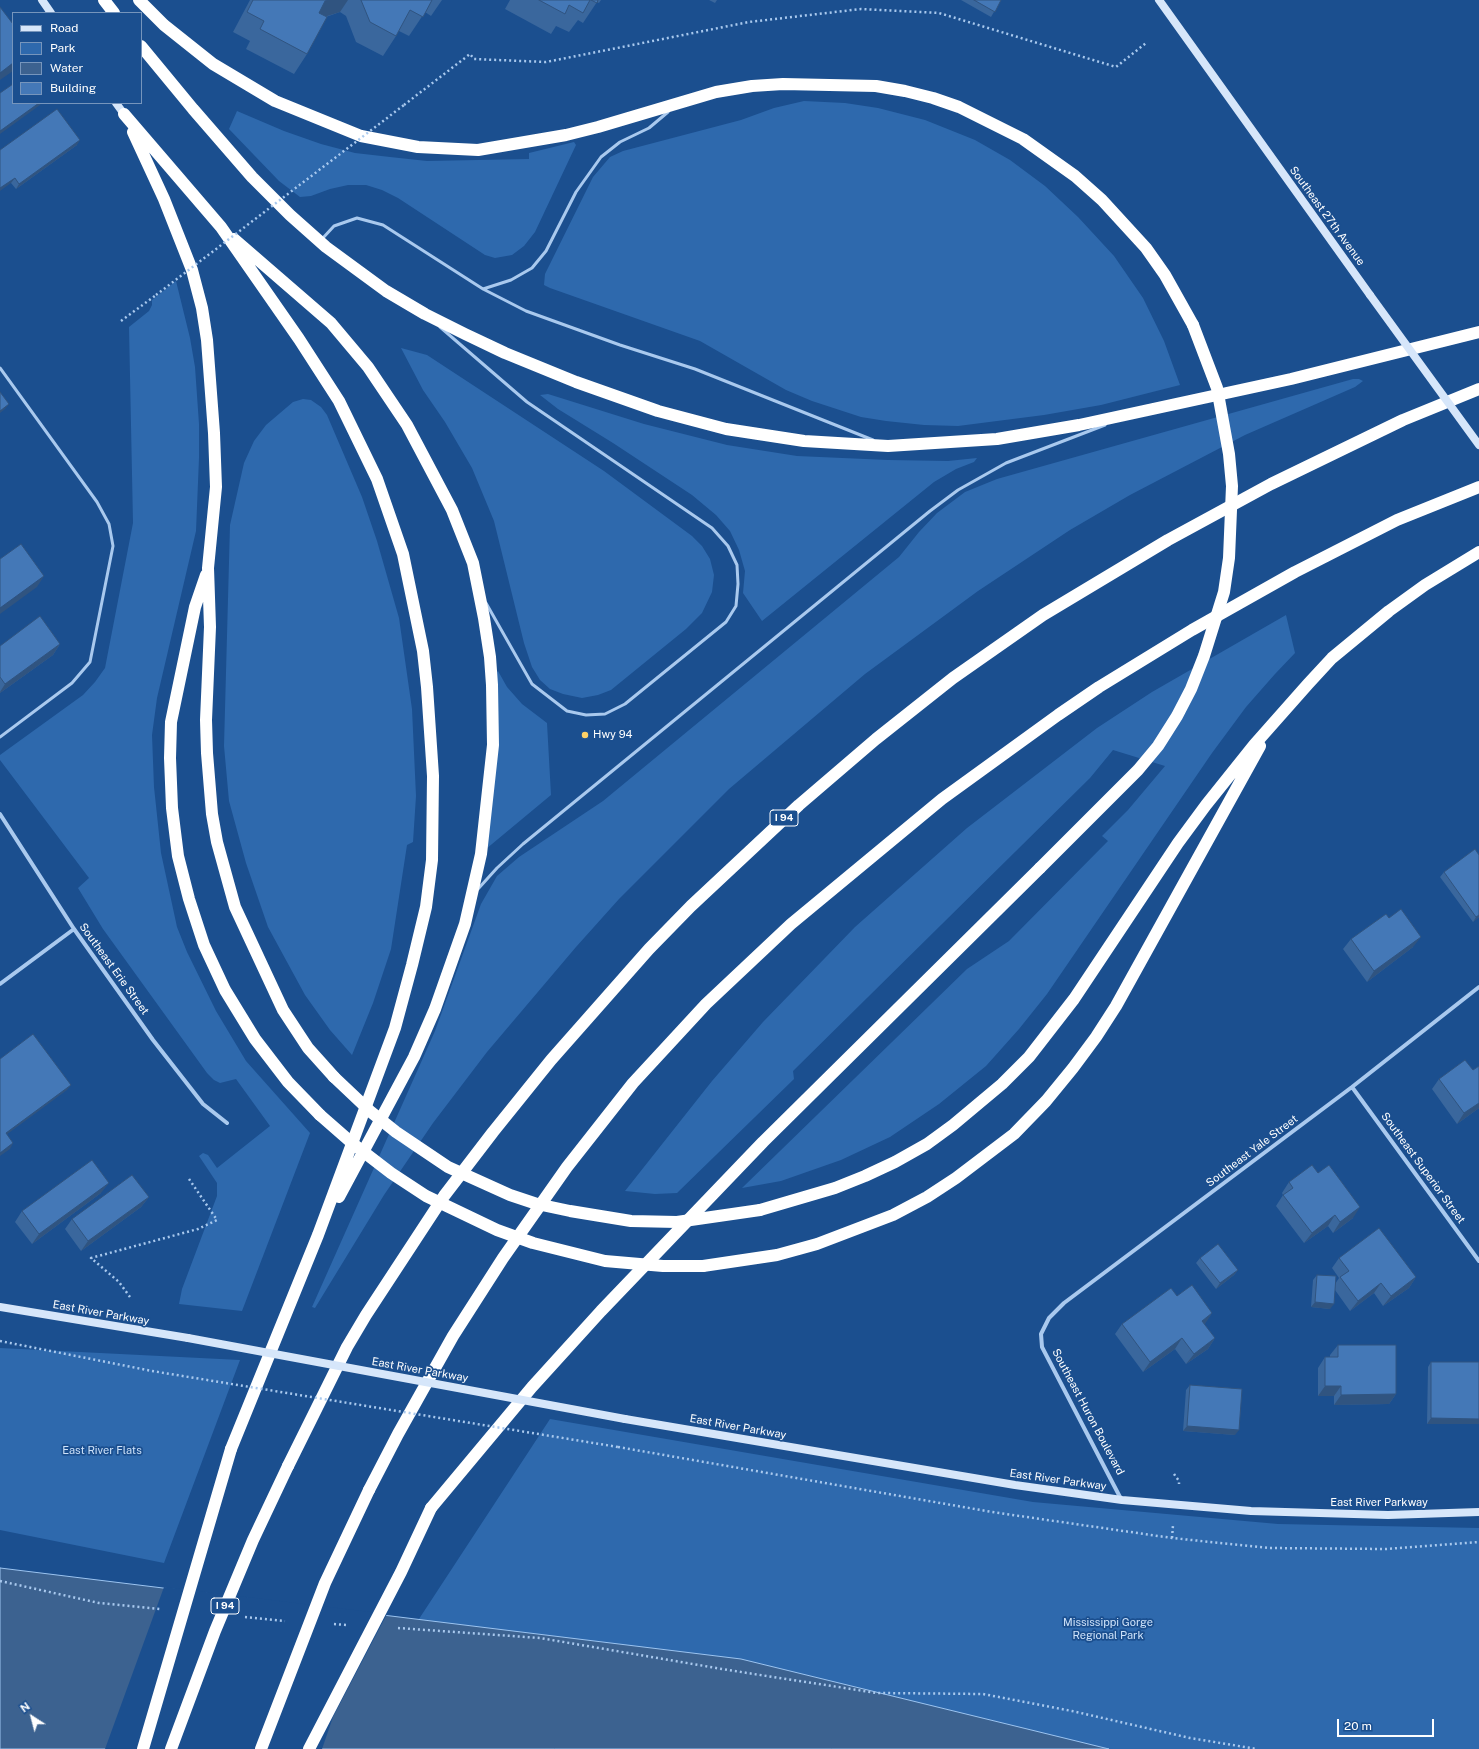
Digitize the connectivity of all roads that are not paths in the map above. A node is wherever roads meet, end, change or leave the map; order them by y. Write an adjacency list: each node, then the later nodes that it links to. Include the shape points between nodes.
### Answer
1 (42, 0): 5 (street)
2 (104, 0): 6 (highway)
3 (139, 0): 8 (highway, via 190,46 241,82 275,101 334,126 392,144 450,150 507,146 598,128)
4 (1159, 0): 19 (street, Southeast 27th Avenue, bridge)
5 (50, 12)
6 (113, 12)
7 (142, 47): 12 (highway, via 252,177)
8 (678, 102): 13 (lane, via 649,128 620,142 601,157 576,192 546,251 532,268 511,280); 43 (highway, bridge, via 752,86 876,86 905,91 959,107 1023,139 1075,176 1102,200 1150,254 1165,275 1193,325 1217,388 1230,454 1232,486 1229,558 1224,592 1191,689 1158,746 1138,770 763,1142 532,1387 431,1508 401,1572)
9 (117, 104): 10 (street)
10 (124, 114): 11 (highway); 23 (highway, via 164,199 192,270 202,308 207,340 216,487)
11 (221, 227): 24 (highway, via 331,323 388,395 423,453 452,510 473,564); 34 (highway, via 339,401 377,479 403,554 423,651 427,687 433,776 432,860 426,907 395,1028)
12 (319, 241): 13 (lane, via 334,226 357,218 383,225); 14 (highway, via 386,291)
13 (483, 289): 20 (lane, via 526,311 695,369)
14 (425, 314): 20 (highway, via 504,353 576,382 690,420 726,429 804,441); 24 (lane, via 527,402 712,528 728,546 737,565 736,606 726,622 625,704 605,714 586,715 567,711 532,684)
15 (1479, 332): 18 (highway, via 1292,379)
16 (0, 368): 26 (lane, via 97,502 109,524 113,546 90,662 72,683)
17 (1479, 389): 41 (highway, I 94, bridge, via 1403,420 1272,484 1168,540 1000,643 876,739 799,805 649,949 551,1060 493,1132 444,1196 366,1315 347,1347 253,1540)
18 (1138, 412): 20 (highway, via 997,439); 28 (lane, via 1006,463 947,498 523,844)
19 (1479, 445)
20 (888, 446)
21 (1479, 487): 42 (highway, bridge, via 1397,520 1317,560 1238,603 1058,715 942,799 791,924 706,1004 634,1083 567,1167 503,1258 453,1336 398,1434 325,1583)
22 (1479, 552): 25 (highway, via 1425,585 1332,658)
23 (208, 568): 25 (highway, bridge, via 210,627 206,720 216,842 235,907 283,1010 308,1048 334,1077 396,1132 442,1162 510,1195 537,1204 631,1221 677,1222 760,1210 835,1188 895,1162 927,1144 953,1125 1002,1084 1028,1058 1062,1016 1178,843 1228,776); 25 (highway, bridge, via 195,607 171,722 172,808 178,856 189,899 202,938 225,990 260,1046 288,1082 320,1115 391,1173 420,1192 497,1230 533,1243 605,1261 662,1266 703,1266 752,1259 810,1246 894,1215 927,1197 1014,1134 1073,1068 1116,1006)
24 (478, 589): 28 (highway, via 490,656 493,745 481,854)
25 (1277, 718)
26 (0, 737)
27 (0, 814): 29 (street, Southeast Erie Street)
28 (472, 896): 34 (highway, via 435,1009 414,1057)
29 (74, 929): 30 (street); 33 (street, Southeast Erie Street, via 153,1040 203,1104)
30 (0, 984)
31 (1479, 987): 32 (street, Southeast Yale Street)
32 (1352, 1086): 35 (street, Southeast Superior Street); 37 (street, Southeast Yale Street, via 1064,1303 1049,1318)
33 (227, 1123)
34 (318, 1235): 40 (highway, bridge, via 231,1449)
35 (1479, 1261)
36 (0, 1307): 38 (street, East River Parkway, bridge, via 188,1338 625,1419 1016,1485)
37 (1041, 1334): 38 (street, Southeast Huron Boulevard, via 1042,1347)
38 (1122, 1500): 39 (street, East River Parkway, via 1251,1511 1388,1515)
39 (1479, 1512)
40 (143, 1749)
41 (171, 1749)
42 (261, 1749)
43 (309, 1749)

